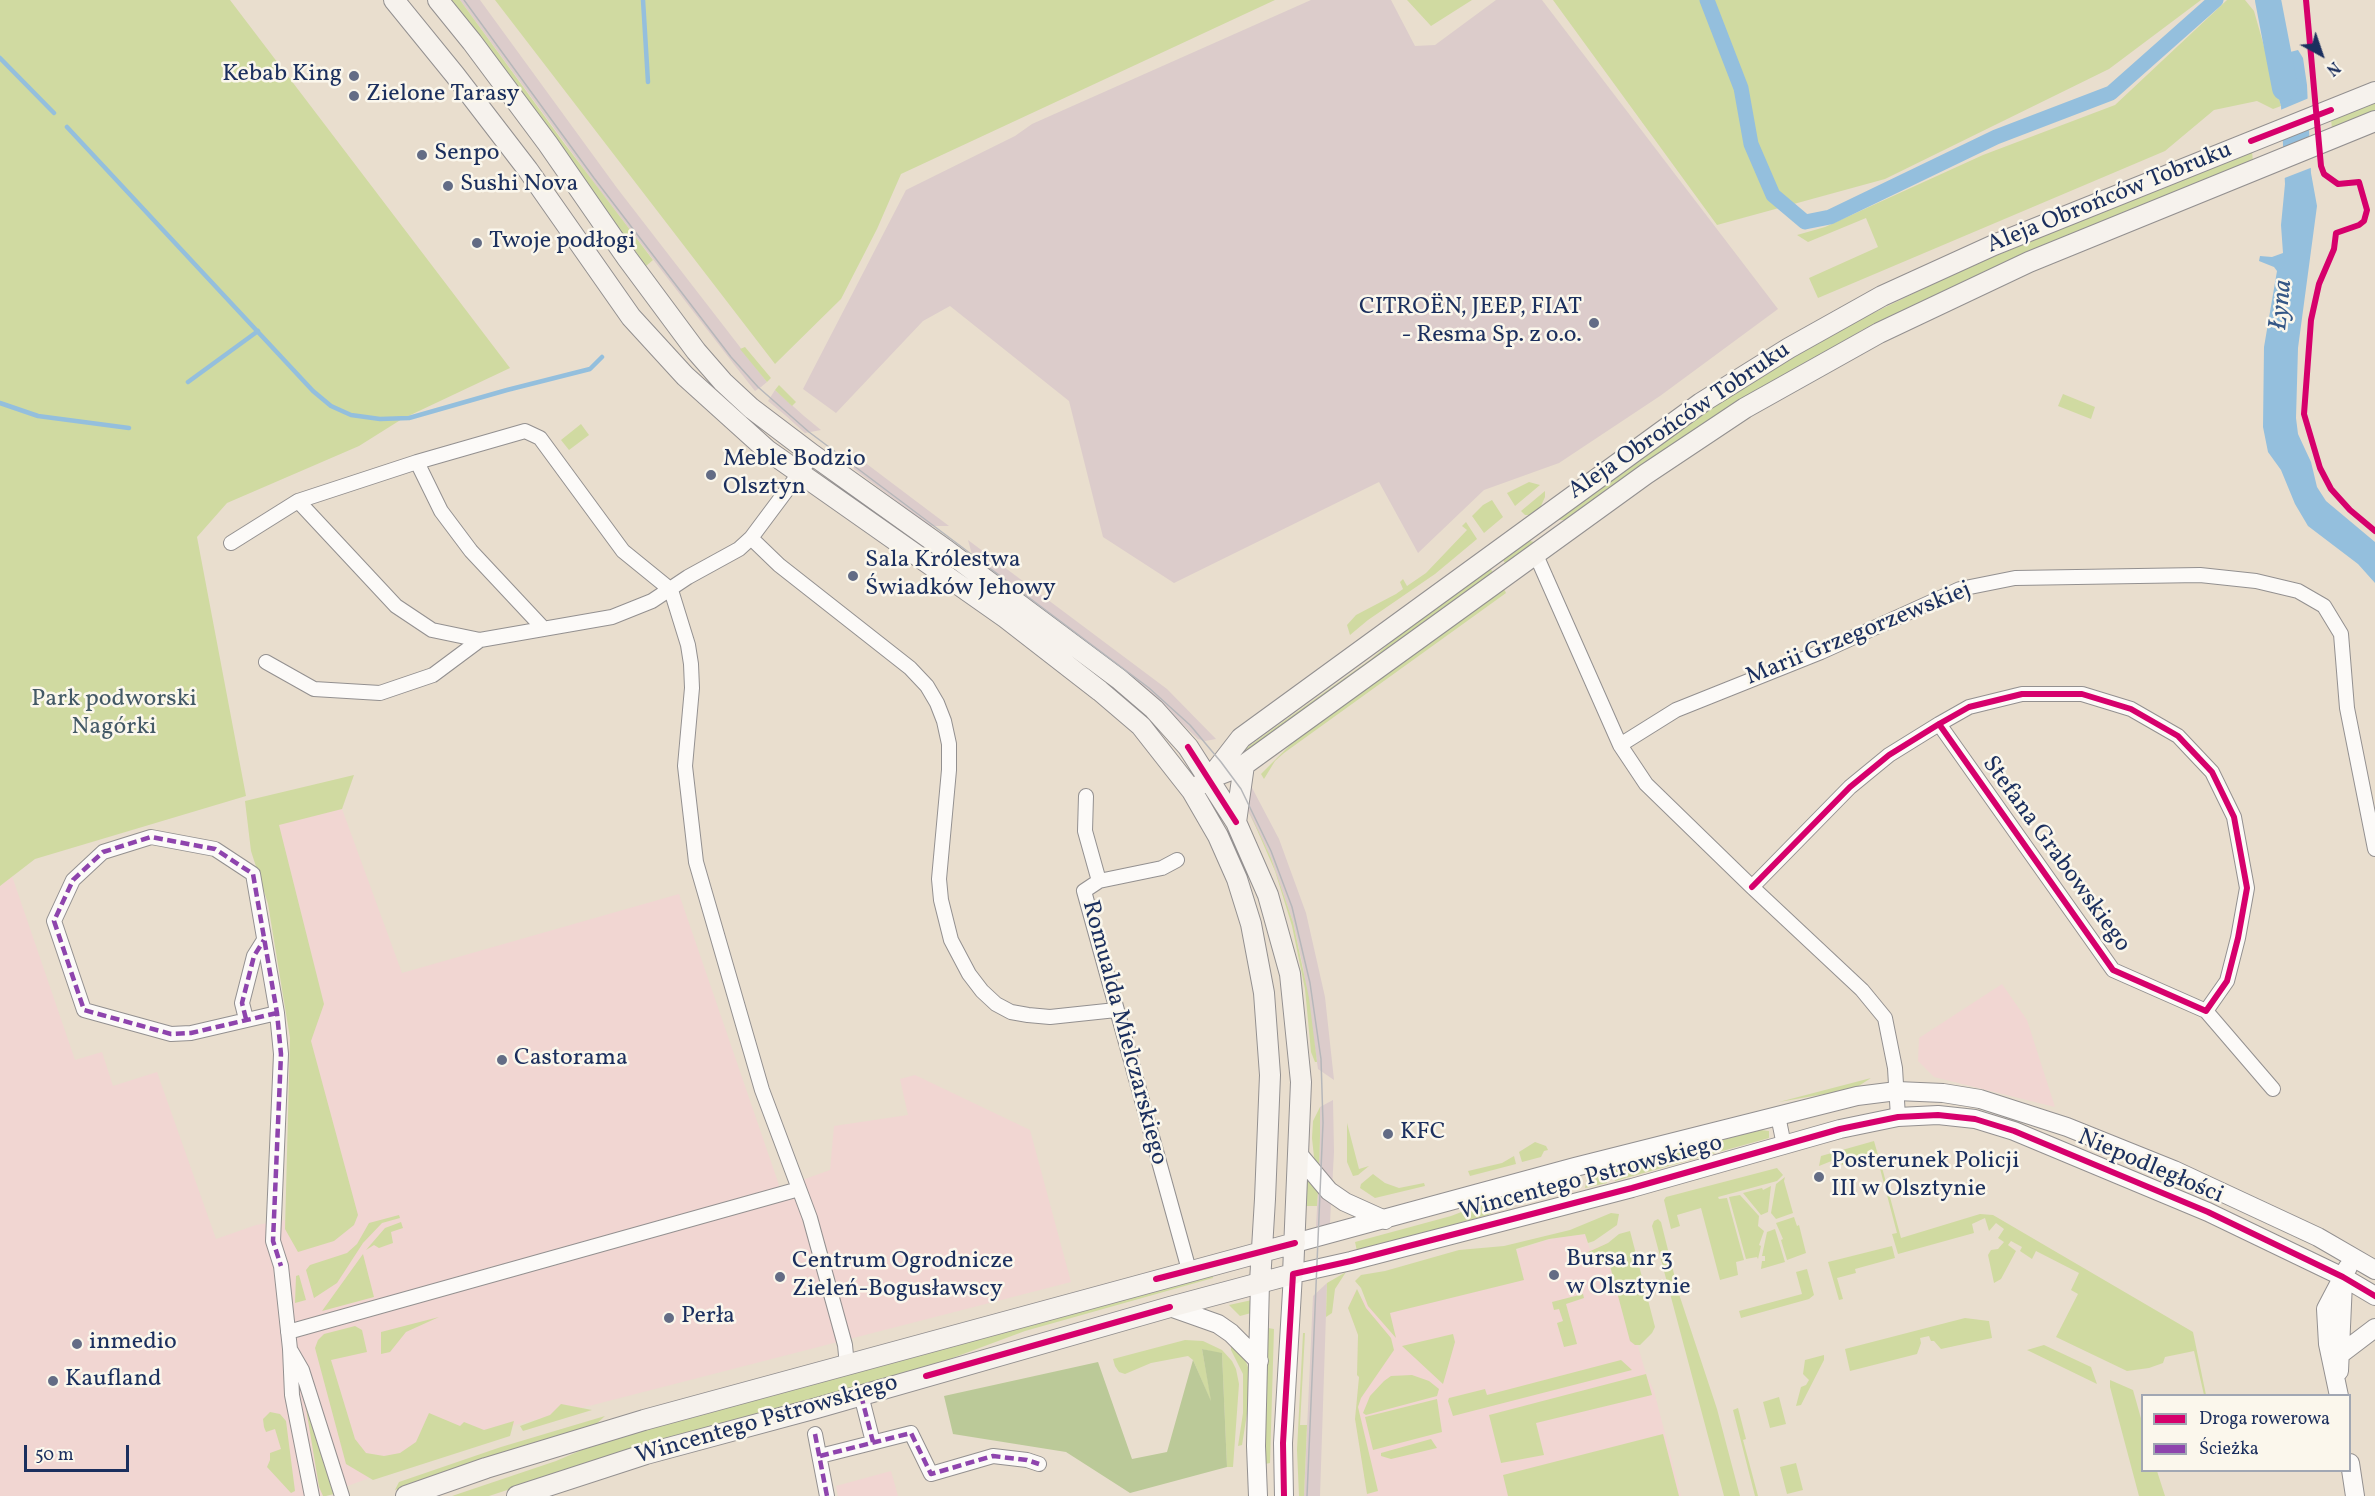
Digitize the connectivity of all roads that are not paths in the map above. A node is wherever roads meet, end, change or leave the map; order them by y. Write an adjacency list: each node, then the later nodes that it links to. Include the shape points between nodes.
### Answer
1 (394, 0): 7 (main road, via 528,170 631,317 685,376)
2 (438, 0): 5 (main road, via 548,144 696,351 751,408)
3 (2375, 92): 19 (main road, Aleja Obrońców Tobruku, via 1994,245 1882,296 1729,384 1241,738)
4 (2375, 121): 11 (main road, Aleja Obrońców Tobruku, via 2029,262 1879,333 1745,408)
5 (813, 455): 7 (street); 19 (main road, via 1119,679 1154,709)
6 (417, 462): 8 (street); 12 (street, via 525,431 540,438 623,551); 13 (street, via 441,511 471,551)
7 (798, 473): 9 (street); 20 (main road, via 1005,618 1100,692 1155,741)
8 (298, 501): 10 (street); 14 (street, via 396,606 432,630)
9 (751, 538): 12 (street); 28 (street, via 910,668 937,703 949,744 939,879 941,900 951,940 982,991 1011,1012 1028,1015 1050,1017)
10 (231, 543)
11 (1536, 555): 17 (street); 18 (main road, Aleja Obrońców Tobruku)
12 (671, 590): 13 (street, via 612,617); 38 (street, Wincentego Pstrowskiego, via 692,664 685,766 696,862 762,1090)
13 (544, 629): 14 (street)
14 (480, 640): 15 (street, via 433,675 380,693 314,689)
15 (266, 662)
16 (1938, 724): 26 (street, via 1889,755 1850,787); 29 (street, Stefana Grabowskiego, via 2113,970); 29 (street, via 1970,707 2022,694 2082,694 2131,709 2178,736 2212,772 2234,818 2247,888 2227,981)
17 (1620, 745): 23 (street, Marii Grzegorzewskiej, via 1676,710 1821,652 1960,589 2015,578 2200,575 2256,581 2298,591 2324,606 2340,634 2347,708); 26 (street, via 1646,784)
18 (1244, 765): 19 (main road, Aleja Obrońców Tobruku); 22 (main road)
19 (1210, 778): 20 (main road, Aleja Obrońców Tobruku); 22 (main road)
20 (1192, 791): 41 (main road, via 1238,879 1259,960 1269,1075)
21 (1086, 796): 25 (street, via 1085,831)
22 (1236, 822): 37 (main road, via 1268,895 1290,974 1301,1082)
23 (2375, 849)
24 (1177, 861): 25 (street, Romualda Mielczarskiego, via 1162,868)
25 (1099, 881): 28 (street, Romualda Mielczarskiego, via 1084,891)
26 (1752, 887): 33 (street, via 1862,990 1885,1018)
27 (264, 940): 30 (street); 31 (street, via 254,956 242,1003); 31 (street, via 253,873 215,849 151,837 103,852 73,880 54,921 84,1010 171,1034)
28 (1116, 1010): 43 (street, Romualda Mielczarskiego)
29 (2206, 1011): 32 (street, Stefana Grabowskiego)
30 (277, 1013): 31 (street); 51 (street, via 281,1054 273,1241 281,1266)
31 (246, 1019)
32 (2273, 1089)
33 (1897, 1091): 34 (street, Wincentego Pstrowskiego, via 1857,1096); 35 (street); 42 (street, Niepodległości, via 1980,1099 2067,1127 2174,1170 2318,1237)
34 (1778, 1116): 36 (street); 39 (street, Wincentego Pstrowskiego)
35 (1898, 1117): 36 (street, Wincentego Pstrowskiego); 46 (street, Niepodległości, via 1938,1115 1975,1119 2014,1131 2208,1212)
36 (1784, 1145): 45 (street, Wincentego Pstrowskiego)
37 (1298, 1154): 39 (street, via 1329,1191); 40 (main road)
38 (799, 1189): 51 (street); 55 (street, Wincentego Pstrowskiego, via 842,1333)
39 (1385, 1220): 40 (street, Wincentego Pstrowskiego)
40 (1295, 1243): 41 (main road, Wincentego Pstrowskiego); 45 (main road)
41 (1263, 1251): 43 (main road, Wincentego Pstrowskiego); 47 (main road)
42 (2352, 1257): 44 (street, Niepodległości); 46 (street)
43 (1189, 1270): 55 (main road, Wincentego Pstrowskiego)
44 (2375, 1270)
45 (1293, 1274): 47 (main road, Wincentego Pstrowskiego); 69 (street, via 1283,1443)
46 (2343, 1277): 48 (street, Niepodległości); 53 (street); 56 (street, via 2326,1308 2328,1344)
47 (1260, 1282): 49 (main road, Wincentego Pstrowskiego); 54 (street)
48 (2375, 1296)
49 (1170, 1307): 54 (street, via 1218,1324); 57 (main road, Wincentego Pstrowskiego)
50 (2375, 1328): 53 (street)
51 (288, 1332): 52 (street)
52 (290, 1349): 63 (street, via 291,1385); 64 (street, via 302,1370)
53 (2342, 1353): 56 (street)
54 (1259, 1361): 68 (street)
55 (847, 1365): 65 (main road, Wincentego Pstrowskiego, via 644,1420)
56 (2338, 1392)
57 (861, 1395): 59 (street); 66 (main road, Wincentego Pstrowskiego, via 646,1454)
58 (815, 1434): 60 (street)
59 (873, 1442): 60 (street); 61 (street, via 911,1433 931,1474 993,1456)
60 (820, 1456): 67 (street)
61 (1039, 1464)
62 (2351, 1472): 70 (street)
63 (312, 1496)
64 (342, 1496)
65 (406, 1496)
66 (517, 1496)
67 (827, 1496)
68 (1258, 1496)
69 (1284, 1496)
70 (2355, 1496)

